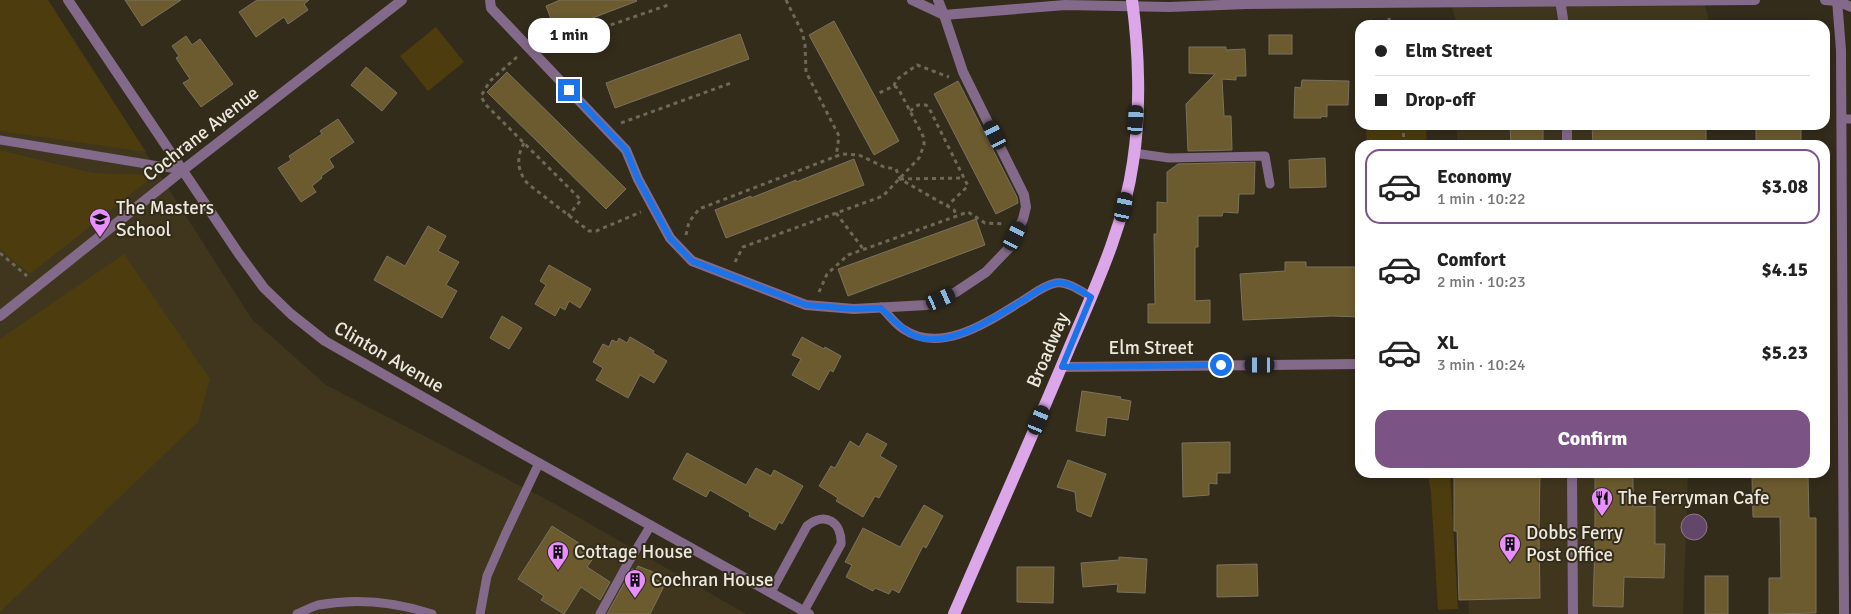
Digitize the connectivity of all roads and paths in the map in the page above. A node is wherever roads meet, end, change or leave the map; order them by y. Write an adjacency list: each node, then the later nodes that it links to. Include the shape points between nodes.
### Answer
1 (68, 0): 30 (street, Clinton Avenue)
2 (402, 0): 30 (street, Cochrane Avenue)
3 (490, 0): 18 (street, via 491,8)
4 (786, 0): 29 (path, via 802,32 806,72 839,136)
5 (912, 0): 16 (street)
6 (938, 0): 16 (street)
7 (1755, 0): 10 (street)
8 (1825, 0): 11 (street)
9 (1560, 1): 10 (street); 12 (street); 17 (street)
10 (1699, 1)
11 (1837, 1): 15 (street); 24 (street)
12 (1246, 2): 13 (street)
13 (1132, 3): 16 (street); 28 (main road, Broadway, via 1138,68)
14 (671, 4): 18 (path, via 576,38 537,42)
15 (1851, 7)
16 (944, 15): 19 (street)
17 (1563, 20)
18 (530, 49): 25 (street); 27 (path, via 490,81 481,96)
19 (963, 72): 21 (path, via 950,77 917,65 896,80); 39 (street, via 1024,195 1026,207)
20 (731, 83): 25 (path, via 619,124)
21 (894, 86): 22 (path); 23 (path)
22 (879, 93)
23 (910, 111): 31 (path, via 918,105 929,108); 32 (path, via 924,138 924,145 919,158)
24 (1846, 119): 49 (street)
25 (609, 132): 35 (street, via 626,150)
26 (0, 140): 30 (lane)
27 (524, 144): 35 (path, via 518,157 521,175 589,231); 37 (path, via 581,200)
28 (1134, 153): 33 (lane, via 1170,158 1265,156); 45 (main road, Broadway, via 1124,207)
29 (836, 157): 32 (path, via 842,154 859,156 896,170); 40 (path, via 698,209 689,222 688,234)
30 (183, 170): 44 (street, Cochrane Avenue); 52 (street, Clinton Avenue, via 264,288 291,314 325,341)
31 (964, 178): 32 (path); 34 (path, via 968,186)
32 (900, 179): 34 (path); 36 (path, via 883,196)
33 (1270, 184)
34 (947, 206): 38 (path)
35 (653, 207): 40 (street)
36 (836, 212): 41 (path); 43 (path, via 742,246 733,268)
37 (568, 216)
38 (957, 216): 39 (path, via 968,212 985,223); 41 (path)
39 (1021, 224): 47 (street, via 1009,248 986,272 956,292 927,305)
40 (677, 245): 43 (street, via 692,261)
41 (864, 250): 46 (path, via 848,255 827,274)
42 (0, 253): 44 (path)
43 (726, 274): 46 (street)
44 (40, 285): 48 (street, Cochrane Avenue)
45 (1091, 297): 47 (lane, via 1057,283 979,326 946,338 915,336); 51 (main road, Broadway)
46 (816, 306): 47 (street)
47 (881, 308)
48 (0, 316)
49 (1847, 356): 55 (street)
50 (1355, 364): 51 (street, Elm Street)
51 (1062, 367): 62 (main road, Broadway)
52 (539, 463): 54 (street, Clinton Avenue); 60 (lane, via 487,576)
53 (1572, 478): 63 (street)
54 (650, 525): 56 (street, Clinton Avenue); 61 (lane)
55 (1847, 542): 64 (street)
56 (771, 592): 57 (street, Clinton Avenue); 57 (lane, via 808,526 821,519 830,521 837,525 842,535 841,544)
57 (807, 612)
58 (297, 614): 59 (lane, via 317,606 368,601)
59 (432, 614)
60 (480, 614)
61 (600, 614)
62 (954, 614)
63 (1573, 614)
64 (1844, 614)

